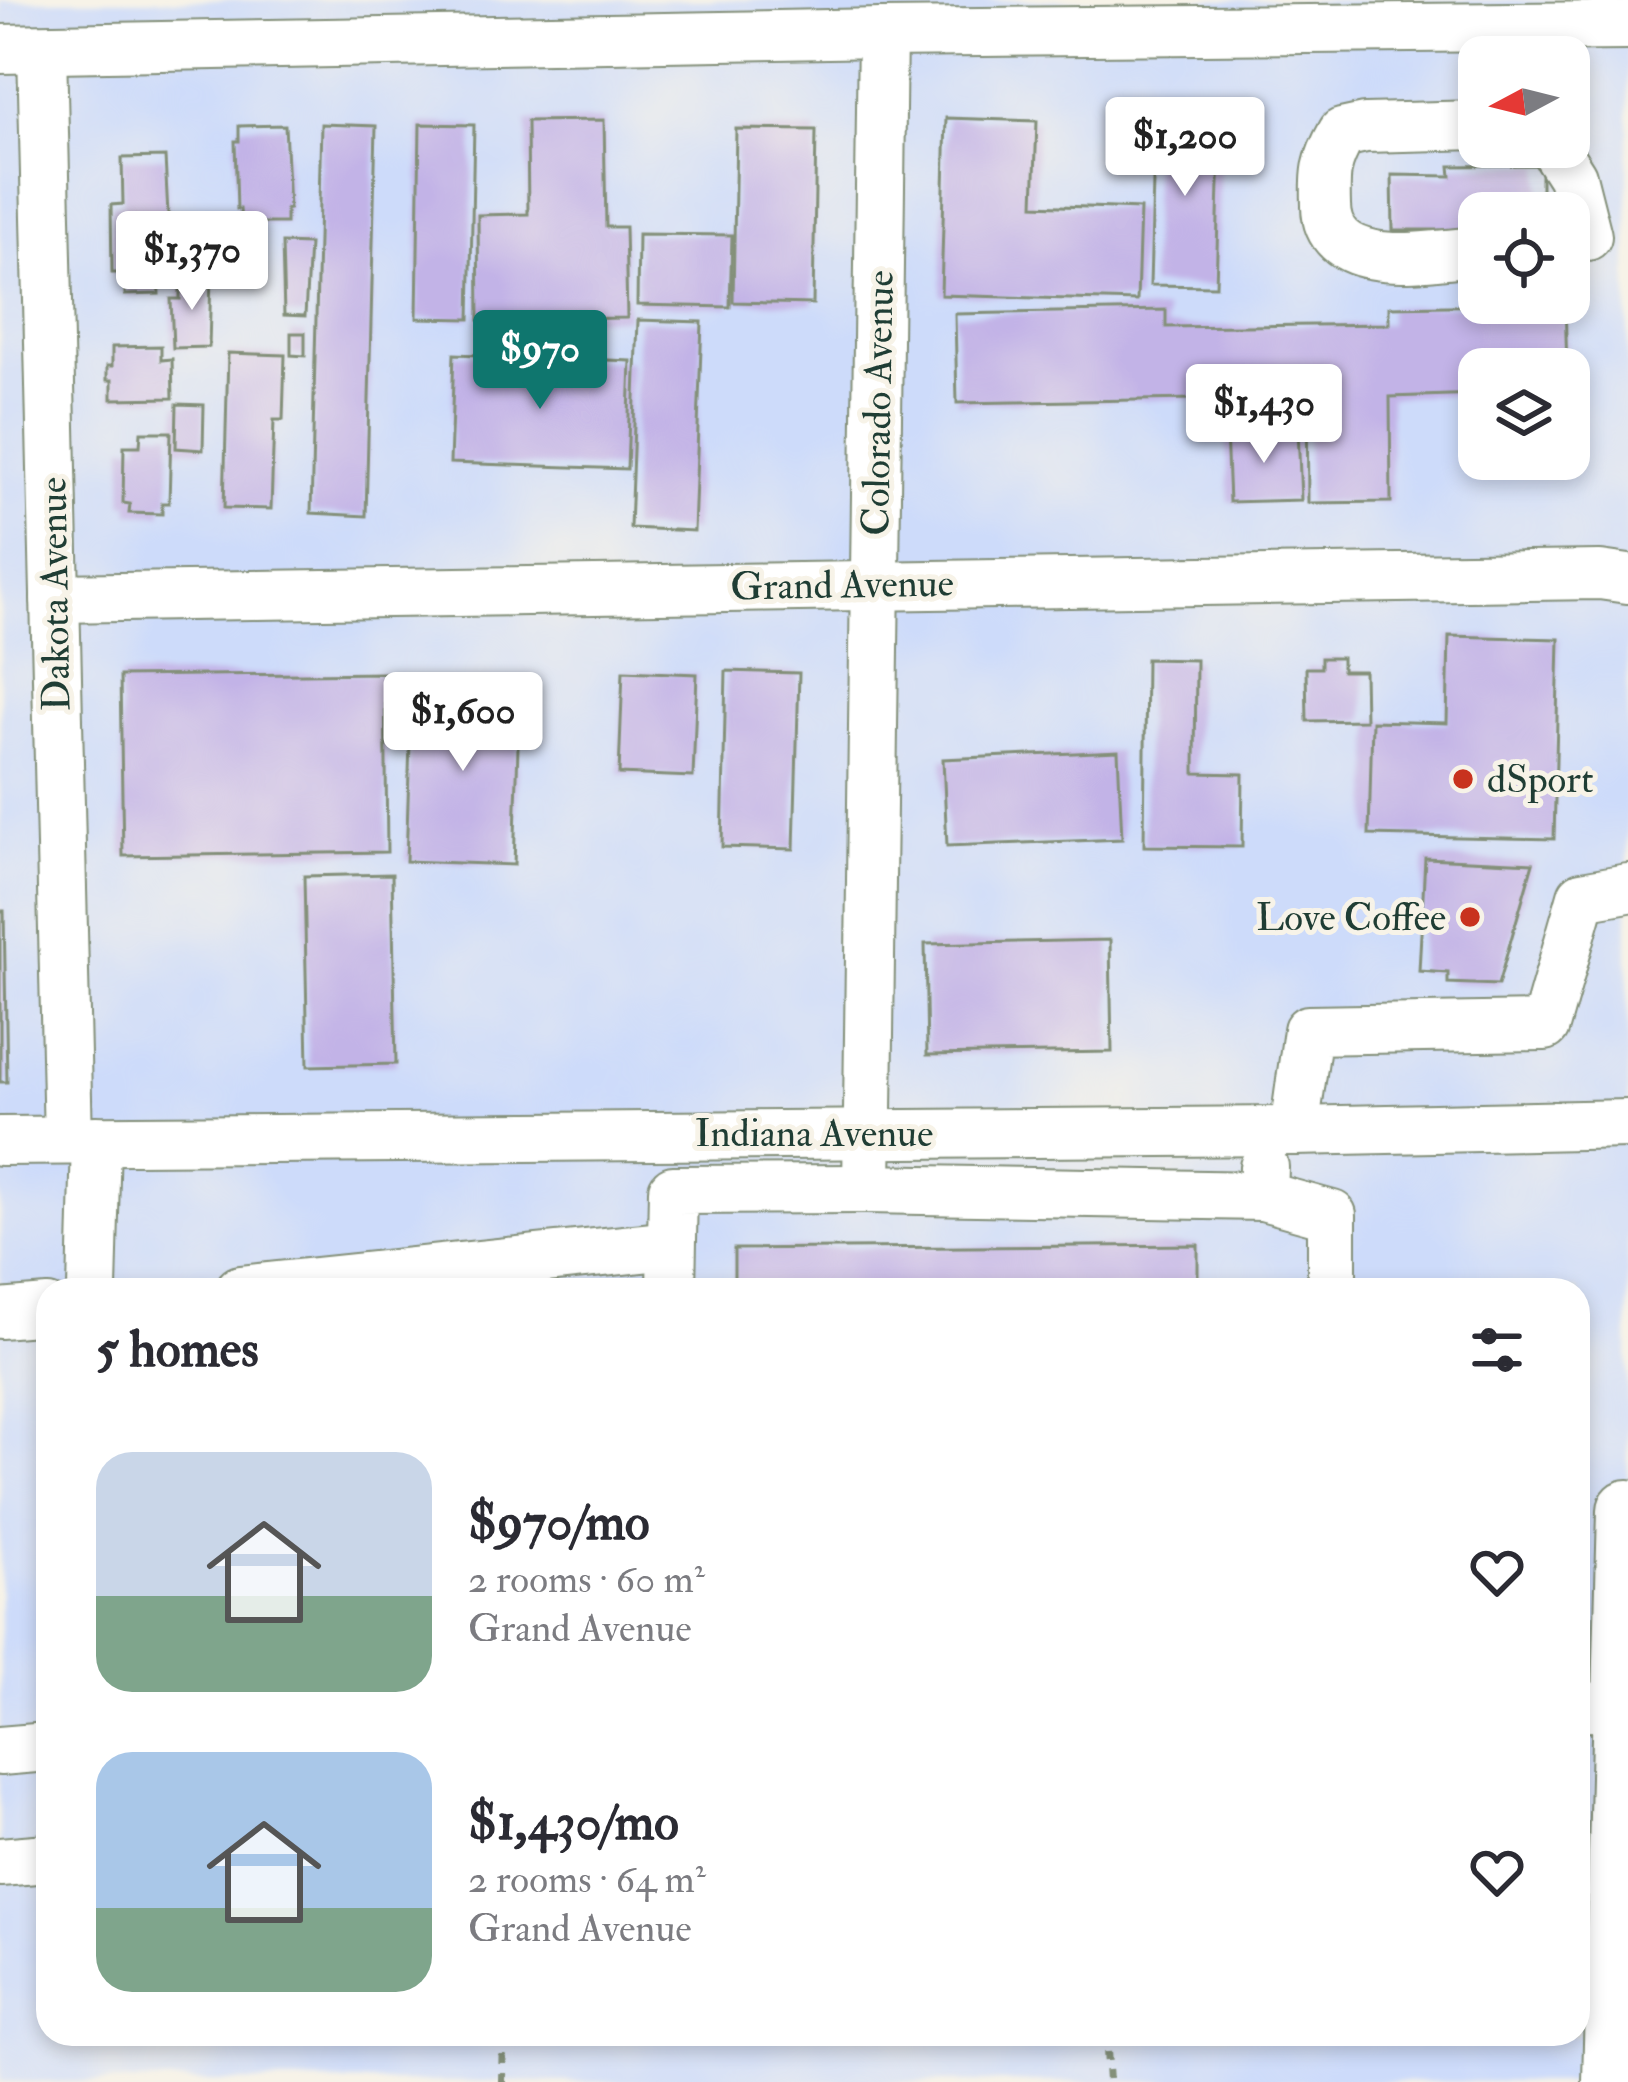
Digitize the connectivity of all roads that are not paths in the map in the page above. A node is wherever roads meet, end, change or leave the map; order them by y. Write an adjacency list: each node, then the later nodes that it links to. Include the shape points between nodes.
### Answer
1 (1197, 15): 2 (street); 4 (street)
2 (1013, 16): 5 (street)
3 (571, 20): 5 (street); 6 (street)
4 (1628, 26)
5 (882, 33): 12 (street, Colorado Avenue)
6 (21, 49): 13 (street, Dakota Avenue)
7 (1458, 126): 10 (street, via 1342,134 1325,162 1326,222 1343,247 1370,256)
8 (1566, 168): 9 (street)
9 (1595, 238)
10 (1458, 252)
11 (1628, 579): 12 (street, Grand Avenue)
12 (876, 584): 13 (street, Grand Avenue); 17 (street, Colorado Avenue)
13 (55, 598): 18 (street, Dakota Avenue)
14 (1628, 888): 16 (street, via 1582,896 1545,1026 1308,1030)
15 (1628, 1124): 16 (street, Indiana Avenue)
16 (1279, 1131): 17 (street, Indiana Avenue); 21 (street)
17 (868, 1132): 18 (street, Indiana Avenue); 20 (street, Colorado Avenue)
18 (82, 1140): 19 (street, Indiana Avenue); 23 (street, Dakota Avenue)
19 (0, 1141)
20 (867, 1189): 21 (street); 22 (street, via 673,1190)
21 (1264, 1196): 25 (street, via 1332,1215)
22 (671, 1268): 24 (street)
23 (91, 1278)
24 (475, 1278)
25 (1332, 1278)
26 (36, 1311): 27 (street)
27 (0, 1314)
28 (1628, 1510): 29 (main road)
29 (1609, 1705): 34 (main road)
30 (36, 1748): 31 (street)
31 (0, 1751)
32 (36, 1859): 33 (street)
33 (0, 1862)
34 (1613, 2082)

